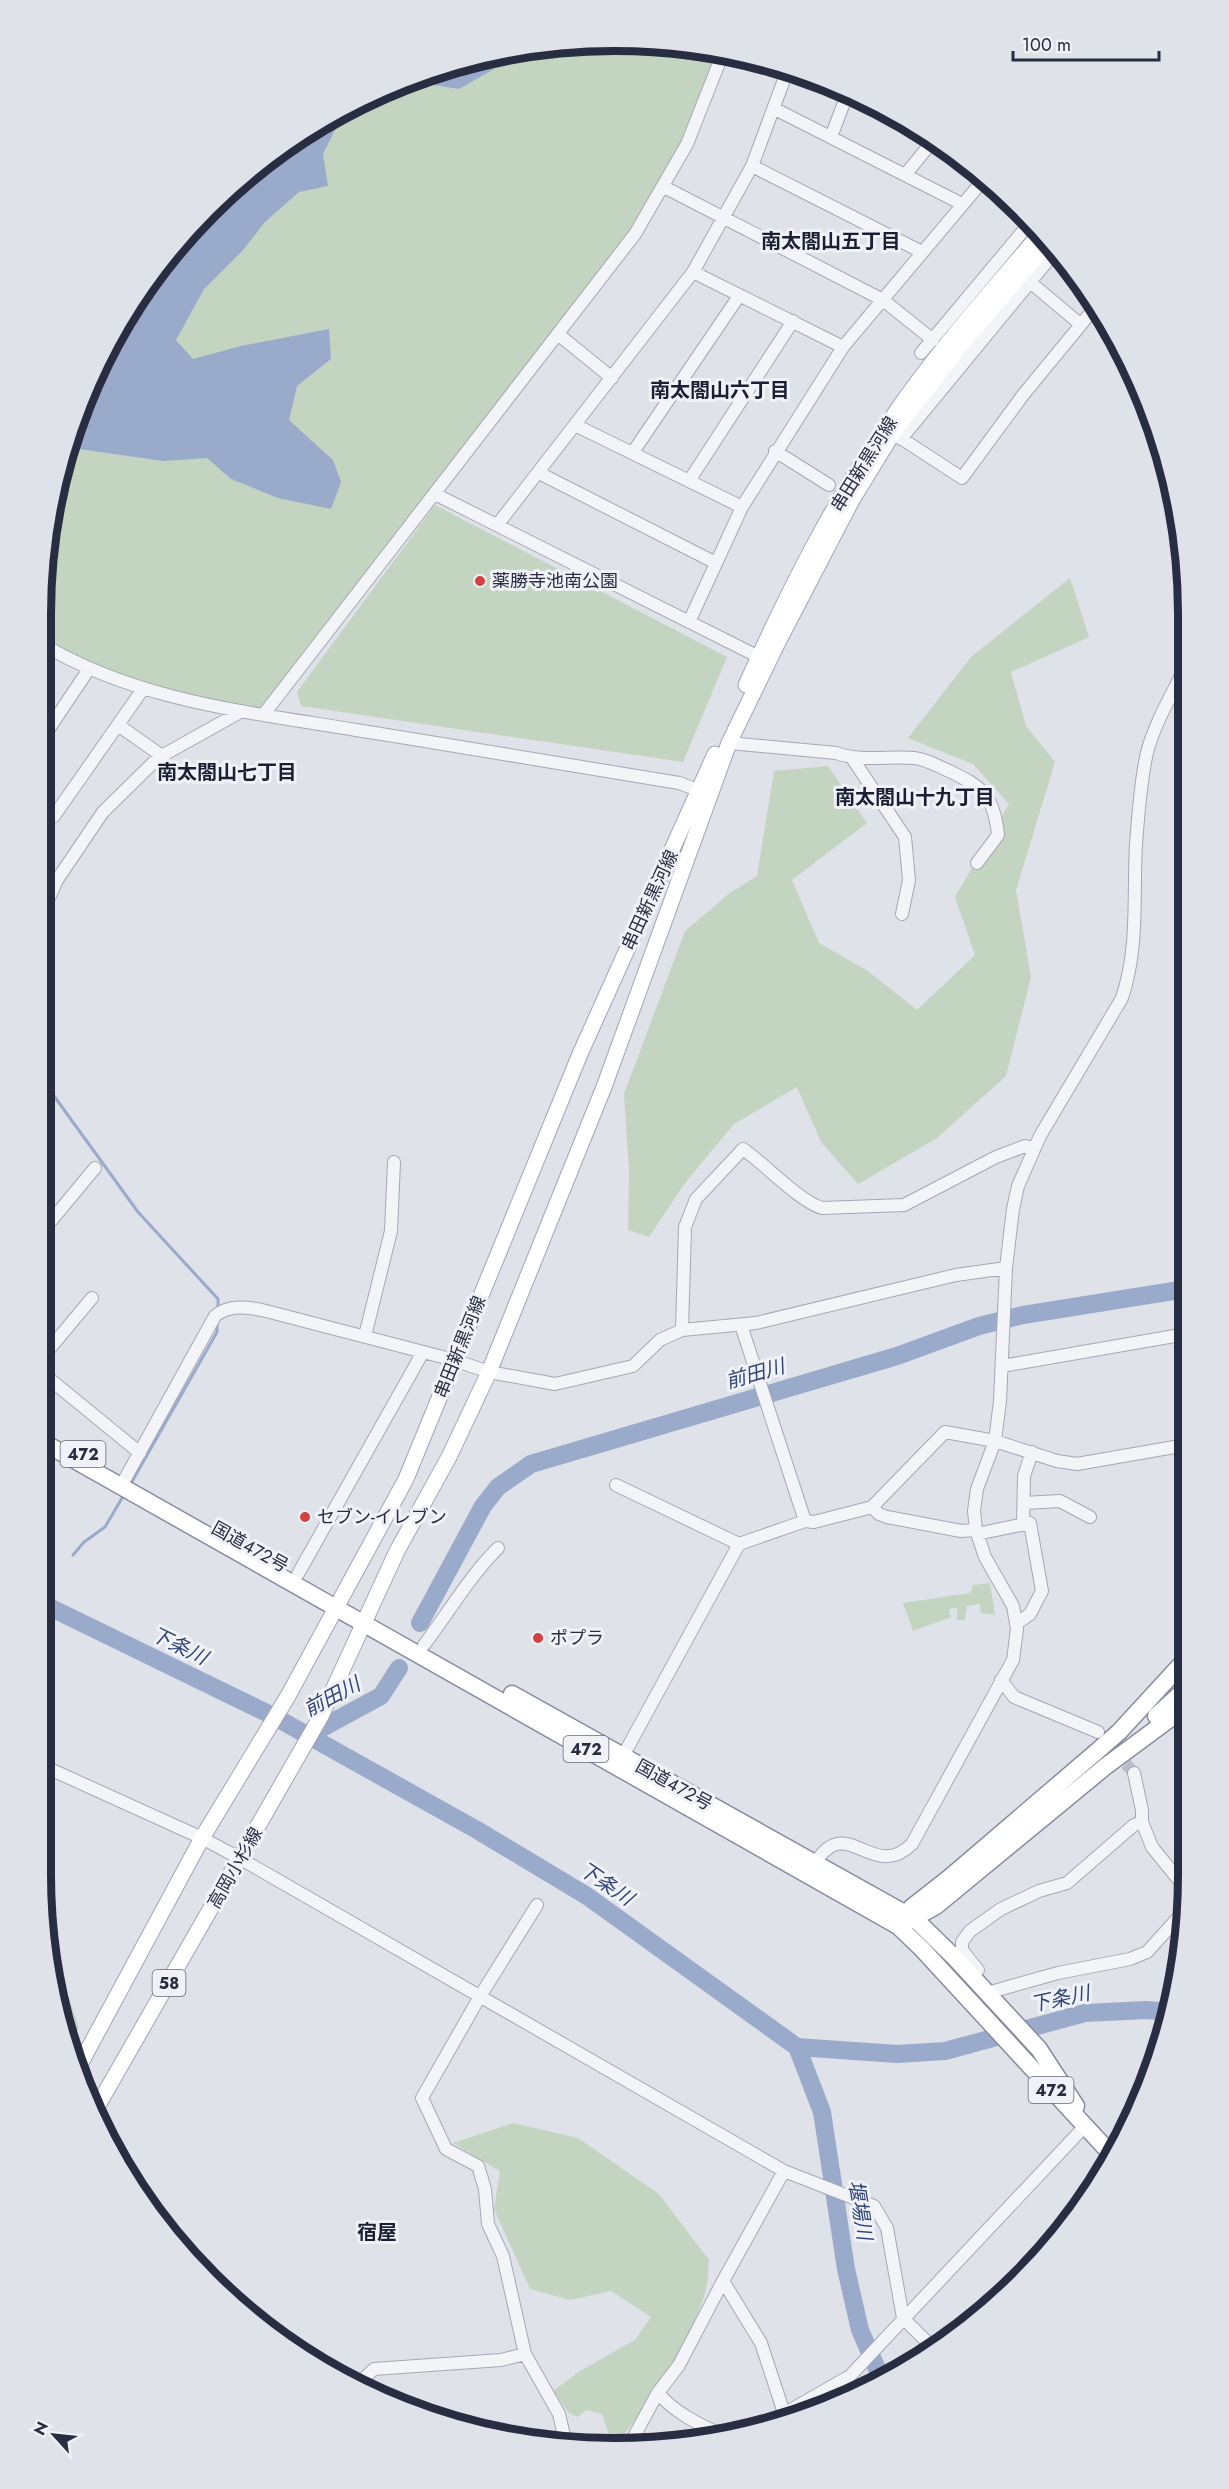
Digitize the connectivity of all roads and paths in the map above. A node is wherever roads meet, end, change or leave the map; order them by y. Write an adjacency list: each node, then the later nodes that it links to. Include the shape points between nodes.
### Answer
1 (720, 61): 10 (street, via 687,144)
2 (785, 78): 4 (street)
3 (845, 101): 5 (street)
4 (775, 110): 5 (street); 7 (street)
5 (831, 137): 8 (street)
6 (928, 146): 8 (street)
7 (752, 166): 12 (street); 16 (street)
8 (904, 175): 11 (street)
9 (979, 185): 11 (street)
10 (664, 187): 12 (street); 25 (street, via 635,234)
11 (962, 204): 16 (street)
12 (723, 220): 18 (street); 21 (street)
13 (1025, 229): 26 (street)
14 (1035, 240): 43 (main road, 串田新黒河線, via 952,337 891,419 842,494)
15 (1043, 249): 31 (main road, 串田新黒河線, via 962,344)
16 (922, 252): 21 (street)
17 (1050, 257): 19 (street)
18 (693, 272): 20 (street); 29 (street)
19 (1030, 282): 24 (street); 31 (street)
20 (739, 296): 23 (street); 33 (street)
21 (883, 300): 26 (street); 27 (street)
22 (1090, 313): 24 (street)
23 (793, 321): 27 (street); 35 (street)
24 (1080, 324): 31 (street, via 962,478)
25 (559, 335): 29 (street); 37 (street)
26 (933, 340): 28 (street)
27 (843, 347): 32 (street)
28 (921, 354)
29 (612, 378): 30 (street)
30 (575, 425): 33 (street); 34 (street)
31 (897, 436): 51 (main road, 串田新黒河線, via 852,500)
32 (775, 451): 36 (street); 38 (street)
33 (633, 452): 35 (street)
34 (539, 472): 39 (street); 40 (street)
35 (689, 481): 38 (street)
36 (829, 485)
37 (435, 494): 39 (street); 48 (street)
38 (742, 507): 40 (street)
39 (498, 524): 41 (street)
40 (716, 563): 41 (street)
41 (688, 622): 43 (street)
42 (51, 649): 44 (street)
43 (759, 657): 54 (main road, 串田新黒河線)
44 (89, 669): 46 (street); 50 (street)
45 (1178, 682): 59 (street, via 1147,752 1136,844 1136,921 1129,976 1122,998)
46 (143, 690): 47 (street); 49 (street)
47 (242, 711): 48 (street); 52 (street)
48 (264, 714): 54 (street, via 679,783)
49 (118, 725): 52 (street); 55 (street, via 54,816)
50 (51, 726)
51 (729, 743): 53 (street, via 836,753); 54 (main road, 串田新黒河線)
52 (162, 756): 57 (street, via 103,812)
53 (852, 759): 56 (street, via 916,758 983,790 996,813 998,835); 58 (street, via 905,837 909,880)
54 (705, 792): 71 (main road, 串田新黒河線, via 580,1054); 73 (main road, 串田新黒河線, via 604,1087)
55 (51, 814)
56 (977, 863)
57 (51, 894)
58 (902, 914)
59 (1034, 1148): 63 (street, via 1012,1209); 66 (street, via 1025,1146 996,1157 904,1205 822,1208 812,1205 742,1149 696,1199 685,1227)
60 (394, 1162): 68 (street, via 391,1231)
61 (95, 1168): 62 (street)
62 (51, 1221)
63 (1006, 1268): 65 (street, via 956,1275); 72 (street)
64 (92, 1298): 69 (street)
65 (741, 1325): 66 (street); 86 (street)
66 (682, 1330): 73 (street, via 660,1341 633,1366 555,1384)
67 (1178, 1335): 72 (street)
68 (364, 1336): 70 (street); 79 (street, via 249,1307 220,1312)
69 (51, 1347)
70 (423, 1352): 71 (street); 91 (street)
71 (454, 1360): 73 (street); 92 (main road, 串田新黒河線, via 406,1479)
72 (1002, 1366): 76 (street)
73 (489, 1372): 93 (main road, 串田新黒河線)
74 (51, 1380): 79 (street)
75 (51, 1436): 81 (highway, 国道472号 / 472)
76 (994, 1441): 80 (street); 84 (street, via 945,1432); 88 (street, via 977,1489)
77 (1178, 1446): 80 (street, via 1077,1464)
78 (51, 1447): 81 (highway, 国道472号 / 472)
79 (140, 1452): 81 (street)
80 (1032, 1452): 83 (street, via 1024,1476)
81 (123, 1482): 91 (highway, 国道472号 / 472); 92 (highway, 国道472号 / 472)
82 (616, 1485): 89 (street)
83 (1023, 1503): 85 (street, via 1060,1501); 87 (street)
84 (873, 1507): 86 (street); 88 (street, via 879,1515 887,1517)
85 (1090, 1516)
86 (805, 1521): 89 (street)
87 (1023, 1524): 88 (street); 94 (street, via 1030,1523 1042,1591 1030,1614)
88 (976, 1532): 94 (street, via 985,1557 1013,1606)
89 (739, 1544): 103 (street)
90 (498, 1548): 95 (street, via 476,1570)
91 (298, 1574): 92 (highway, 国道472号 / 472)
92 (339, 1603): 93 (highway, 国道472号 / 472); 108 (main road, 58)
93 (366, 1618): 95 (highway, 国道472号 / 472); 109 (main road, 高岡小杉線 / 58, via 321,1716); 110 (highway, 国道472号 / 472)
94 (1016, 1624): 97 (street, via 1012,1660)
95 (424, 1645): 103 (highway, 国道472号 / 472)
96 (1178, 1668): 102 (highway)
97 (1001, 1680): 101 (street, via 1014,1697); 110 (street, via 912,1844 897,1856 883,1857 839,1843 827,1847)
98 (1178, 1680): 102 (highway)
99 (1178, 1697): 104 (highway)
100 (1178, 1713): 104 (highway)
101 (1098, 1732)
102 (1119, 1732): 113 (highway)
103 (623, 1756): 110 (highway, 国道472号 / 472)
104 (1106, 1766): 113 (highway, via 942,1901)
105 (51, 1770): 108 (street)
106 (1134, 1773): 107 (street)
107 (1142, 1822): 111 (street, via 1152,1847); 115 (street, via 1067,1883 1001,1909 970,1931 962,1942 962,1950 978,1970)
108 (202, 1838): 109 (street); 118 (main road, 58)
109 (241, 1859): 116 (street); 119 (main road, 高岡小杉線 / 58)
110 (812, 1869): 113 (highway, 国道472号 / 472)
111 (1178, 1879)
112 (537, 1905): 116 (street)
113 (906, 1919): 115 (highway, 国道472号 / 472); 120 (highway, 国道472号 / 472, via 978,2010)
114 (1176, 1920): 117 (street, via 1146,1952 1130,1959 1058,1973)
115 (971, 1976): 117 (highway, 国道472号 / 472)
116 (479, 1998): 122 (street); 126 (street, via 422,2098 446,2149 478,2166 488,2224 503,2256)
117 (992, 1998): 120 (highway, 国道472号 / 472, via 1039,2049 1075,2102)
118 (82, 2059)
119 (100, 2103)
120 (1085, 2126): 121 (highway, 国道472号 / 472); 124 (street)
121 (1107, 2149)
122 (784, 2171): 123 (street); 124 (street, via 874,2206 888,2228)
123 (723, 2281): 128 (street, via 679,2365); 130 (street, via 761,2343)
124 (903, 2318): 125 (street); 129 (street, via 850,2376)
125 (928, 2343)
126 (525, 2354): 127 (street, via 501,2360 374,2369); 132 (street, via 559,2414)
127 (363, 2379)
128 (658, 2392): 131 (street, via 665,2402); 133 (street)
129 (792, 2409)
130 (781, 2413)
131 (709, 2429)
132 (564, 2436)
133 (633, 2437)

